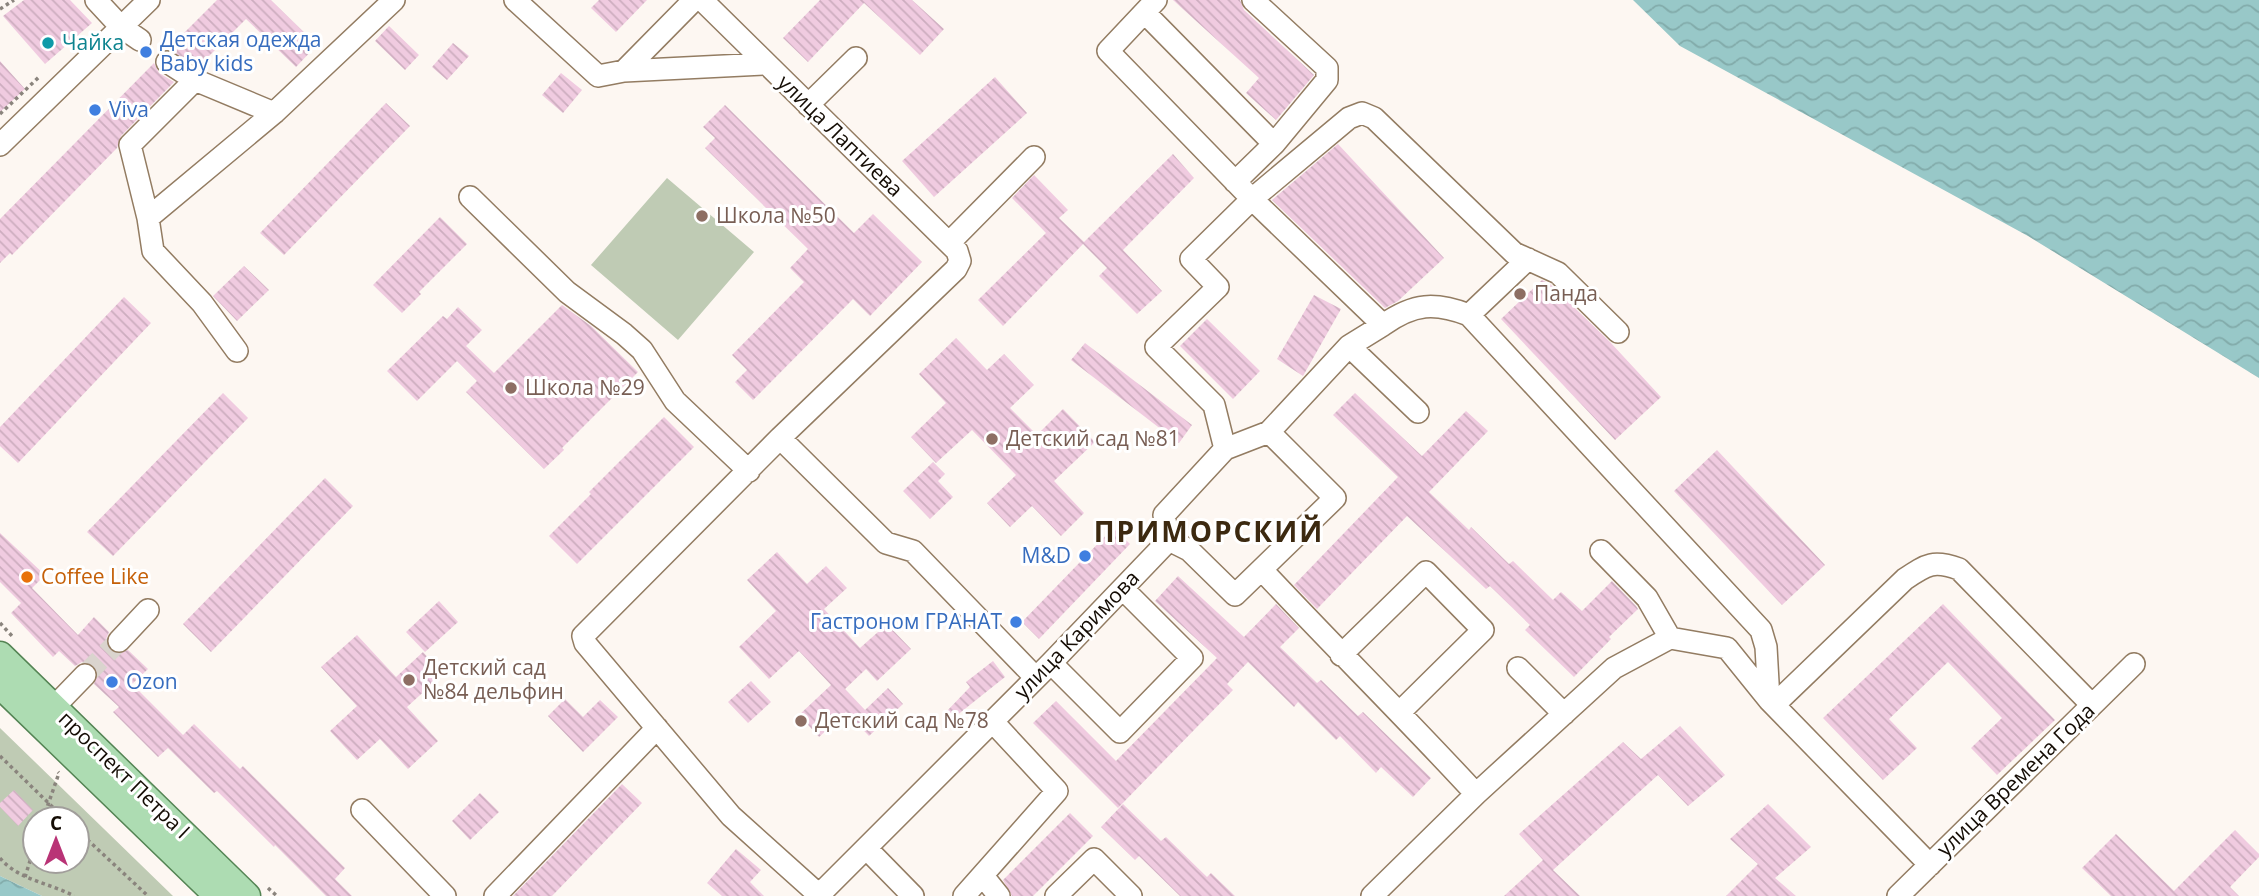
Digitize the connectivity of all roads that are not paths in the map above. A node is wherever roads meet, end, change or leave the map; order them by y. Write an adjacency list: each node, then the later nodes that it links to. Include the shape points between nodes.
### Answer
1 (96, 0): 10 (street)
2 (122, 0): 10 (street)
3 (149, 0): 10 (street)
4 (394, 0): 18 (street)
5 (515, 0): 15 (street, улица Лаптиева, via 598,76)
6 (694, 0): 15 (street)
7 (702, 0): 14 (street)
8 (1254, 0): 19 (street, via 1327,68 1327,80)
9 (1151, 7): 19 (street); 22 (street, via 1108,51)
10 (121, 27): 11 (street); 20 (street)
11 (140, 40)
12 (856, 58): 17 (street)
13 (167, 62): 16 (street)
14 (766, 64): 15 (street, улица Лаптиева); 17 (street, улица Лаптиева)
15 (624, 71)
16 (195, 80): 18 (street); 25 (street, via 130,145)
17 (808, 106): 26 (street, улица Лаптиева)
18 (274, 113): 25 (street)
19 (1274, 144): 22 (street)
20 (0, 145)
21 (1034, 157): 26 (street)
22 (1235, 182): 24 (street)
23 (470, 197): 37 (street, via 567,292 642,350 675,401)
24 (1252, 199): 27 (street, via 1349,118 1362,113 1374,118 1514,253); 29 (street); 36 (street, via 1191,259 1218,287 1156,346 1214,405)
25 (148, 218): 32 (street, via 153,251 202,303)
26 (955, 252): 35 (street, via 956,269)
27 (1528, 259): 28 (street); 30 (street, via 1558,273)
28 (1469, 315): 29 (street, via 1447,306 1424,307 1401,313); 52 (street, via 1760,630)
29 (1383, 325): 31 (street)
30 (1618, 332)
31 (1349, 346): 33 (street); 34 (street)
32 (237, 351)
33 (1418, 412)
34 (1269, 432): 36 (street); 40 (street, via 1335,498)
35 (780, 438): 37 (street); 49 (street, via 887,543 913,551)
36 (1225, 449): 38 (street, via 1164,515)
37 (749, 471): 58 (street, via 583,636)
38 (1168, 540): 40 (street, via 1189,550 1235,595); 41 (street, улица Каримова)
39 (1601, 551): 43 (street, via 1647,598)
40 (1262, 570): 46 (street)
41 (1124, 589): 49 (street, улица Каримова); 49 (street, via 1192,659 1120,732)
42 (148, 610): 44 (street)
43 (1670, 638): 52 (street, via 1727,648); 56 (street, via 1614,668)
44 (119, 641)
45 (0, 655): 54 (main road, проспект Петра I)
46 (1341, 655): 55 (street); 55 (street, via 1426,572 1483,630)
47 (2134, 664): 53 (street, улица Времена Года)
48 (1518, 668): 56 (street)
49 (1044, 670): 57 (street, улица Каримова)
50 (85, 675): 54 (street)
51 (0, 685): 66 (main road, проспект Петра I)
52 (1772, 702): 53 (street, via 1905,579 1924,566 1942,563 1959,569); 62 (street)
53 (2092, 705): 62 (street, улица Времена Года)
54 (54, 707): 67 (main road, проспект Петра I)
55 (1400, 712): 59 (street)
56 (1564, 714): 59 (street)
57 (992, 721): 61 (street, улица Каримова); 63 (street, via 1057,791)
58 (657, 728): 65 (street, via 732,816); 69 (street)
59 (1476, 794): 75 (street)
60 (362, 810): 68 (street)
61 (867, 849): 65 (street, улица Каримова); 70 (street)
62 (1930, 865): 64 (street, улица Времена Года)
63 (983, 876): 71 (street); 72 (street)
64 (1905, 893)
65 (819, 895)
66 (218, 896)
67 (247, 896)
68 (444, 896)
69 (495, 896)
70 (913, 896)
71 (964, 896)
72 (999, 896)
73 (1056, 896): 74 (street, via 1094,859)
74 (1131, 896)
75 (1372, 896)

